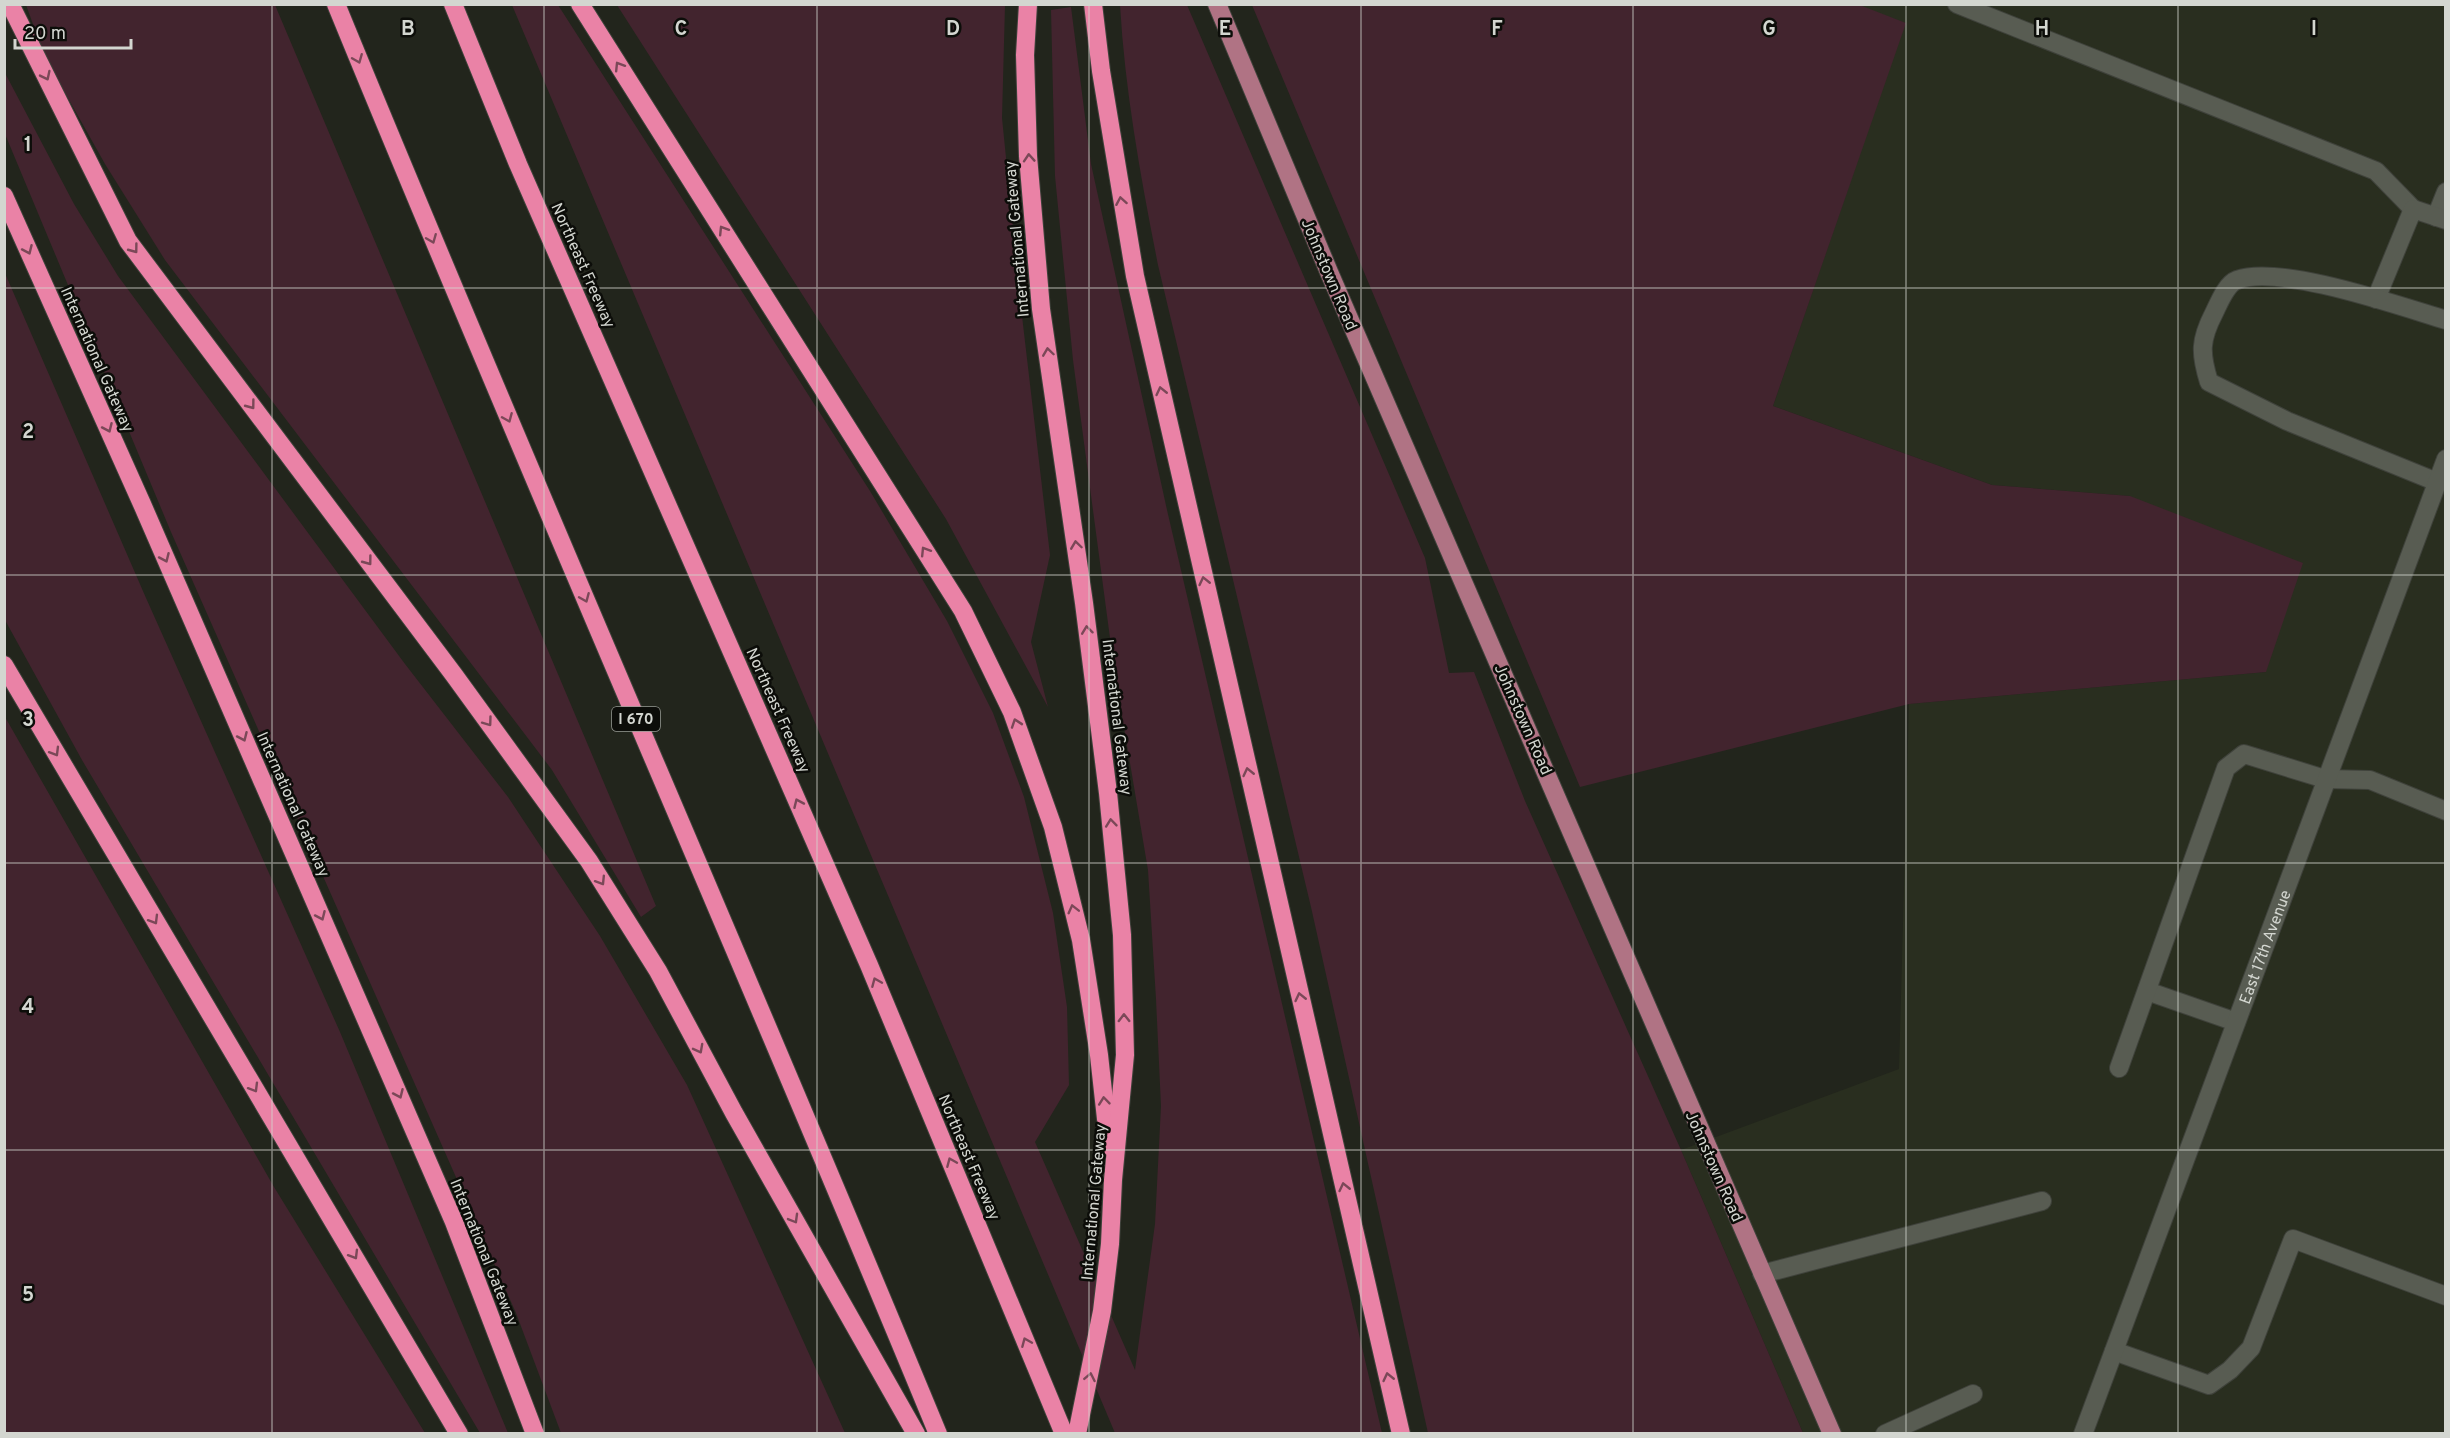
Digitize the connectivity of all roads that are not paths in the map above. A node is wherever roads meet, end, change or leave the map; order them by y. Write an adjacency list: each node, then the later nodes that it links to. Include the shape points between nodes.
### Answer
1 (10, 4): 31 (highway, one-way to 31, via 128,241 589,861 658,971)
2 (336, 4): 32 (highway, I 670, one-way to 32, via 434,245)
3 (453, 4): 33 (highway, Northeast Freeway, one-way to 3, via 869,965 518,164)
4 (580, 4): 23 (highway, one-way to 4, via 1081,940 1053,827 1012,712 963,611)
5 (1028, 4): 23 (highway, International Gateway, one-way to 5, via 1125,1055 1122,935 1084,603 1041,309 1028,156)
6 (1093, 4): 35 (highway, one-way to 6, via 1135,276)
7 (1217, 4): 25 (main road, Johnstown Road)
8 (1957, 4): 11 (street, via 2376,171)
9 (2445, 192): 12 (street)
10 (4, 196): 30 (highway, International Gateway, one-way to 30, via 454,1222)
11 (2413, 209): 12 (street); 13 (street)
12 (2441, 218)
13 (2376, 299): 14 (street); 16 (street, via 2260,275 2235,280 2206,328 2201,358 2209,382 2287,421)
14 (2445, 320)
15 (2445, 459): 16 (street, East 17th Avenue)
16 (2437, 482): 18 (street, East 17th Avenue)
17 (4, 665): 29 (highway, one-way to 29)
18 (2325, 779): 19 (street, via 2370,780); 20 (street, via 2244,754 2226,768); 21 (street, East 17th Avenue)
19 (2445, 811)
20 (2147, 991): 21 (street); 22 (street)
21 (2236, 1022): 27 (street, East 17th Avenue)
22 (2119, 1068)
23 (1113, 1180): 34 (highway, International Gateway, one-way to 23, via 1102,1311)
24 (2042, 1201): 25 (street)
25 (1762, 1274): 36 (main road, Johnstown Road)
26 (2445, 1296): 27 (street, via 2293,1239 2251,1348 2209,1385)
27 (2114, 1352): 38 (street, East 17th Avenue)
28 (1973, 1394): 37 (street)
29 (459, 1434)
30 (535, 1434)
31 (916, 1434)
32 (938, 1434)
33 (1064, 1434)
34 (1077, 1434)
35 (1401, 1434)
36 (1832, 1434)
37 (1885, 1434)
38 (2083, 1434)

